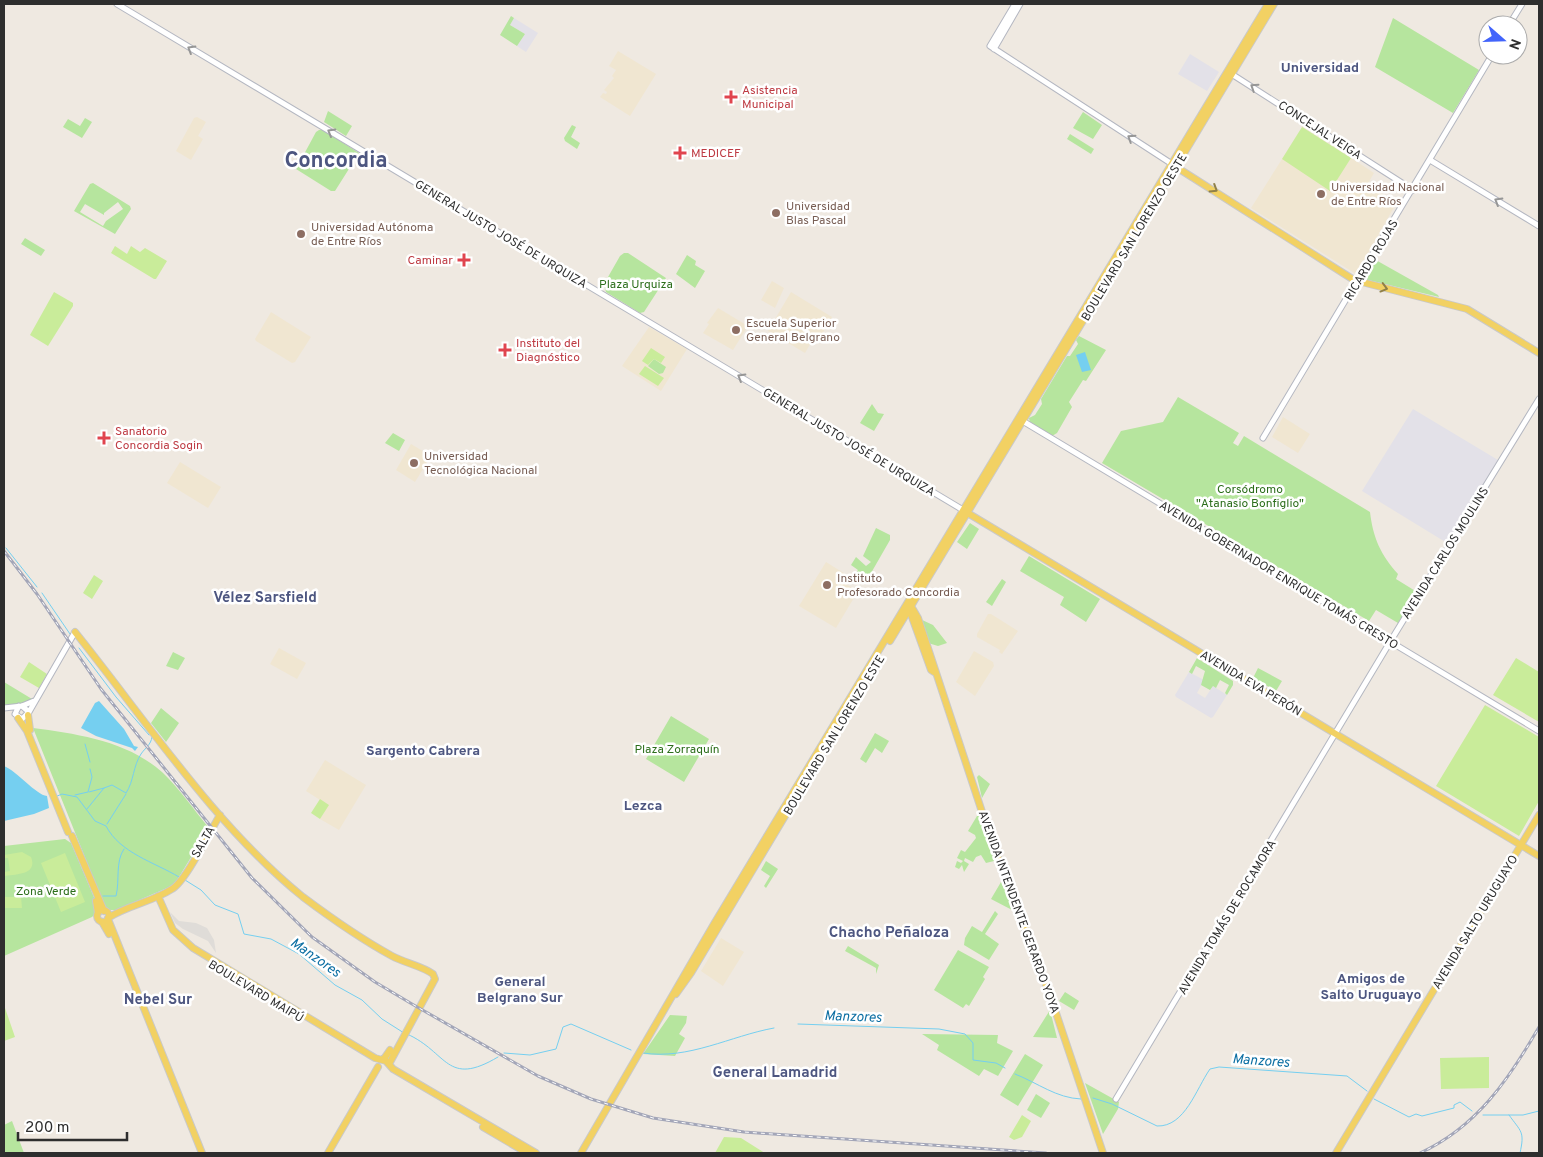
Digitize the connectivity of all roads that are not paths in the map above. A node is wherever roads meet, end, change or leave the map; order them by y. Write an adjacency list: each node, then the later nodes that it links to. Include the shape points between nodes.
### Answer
1 (117, 4): 21 (street, GENERAL JUSTO JOSÉ DE URQUIZA, one-way to 1)
2 (1015, 4): 8 (street)
3 (1020, 4): 8 (street)
4 (1268, 4): 10 (main road, BOULEVARD SAN LORENZO OESTE)
5 (1274, 4): 10 (main road, BOULEVARD SAN LORENZO OESTE)
6 (1522, 4): 7 (street)
7 (1515, 15)
8 (992, 47): 12 (street, one-way to 8)
9 (1486, 65): 11 (street, RICARDO ROJAS)
10 (1230, 73): 12 (main road, BOULEVARD SAN LORENZO OESTE); 13 (street, CONCEJAL VEIGA, one-way to 10)
11 (1430, 160): 13 (street, RICARDO ROJAS); 14 (street, one-way to 11)
12 (1175, 165): 15 (main road, one-way to 15); 18 (main road, BOULEVARD SAN LORENZO OESTE)
13 (1413, 190): 15 (street, RICARDO ROJAS)
14 (1539, 226)
15 (1358, 281): 16 (main road, one-way to 16, via 1467,309); 19 (street, RICARDO ROJAS)
16 (1539, 353)
17 (1539, 399): 24 (street, AVENIDA CARLOS MOULINS)
18 (1021, 420): 20 (main road, BOULEVARD SAN LORENZO OESTE); 24 (street, AVENIDA GOBERNADOR ENRIQUE TOMÁS CRESTO)
19 (1263, 438)
20 (991, 469): 21 (main road, BOULEVARD SAN LORENZO ESTE)
21 (965, 512): 22 (main road, BOULEVARD SAN LORENZO ESTE); 31 (main road, AVENIDA EVA PERÓN)
22 (909, 606): 46 (main road, BOULEVARD SAN LORENZO ESTE); 47 (main road, AVENIDA INTENDENTE GERARDO YOYA, via 918,618 936,668 934,672)
23 (74, 634): 25 (street); 34 (main road)
24 (1390, 642): 30 (street, AVENIDA GOBERNADOR ENRIQUE TOMÁS CRESTO); 31 (street, AVENIDA CARLOS MOULINS)
25 (34, 701): 26 (street); 28 (street)
26 (21, 706): 27 (street); 28 (street); 29 (street, via 16,710)
27 (4, 709): 29 (street)
28 (28, 713): 29 (street, via 24,719); 32 (main road, via 29,727)
29 (17, 717): 32 (main road, via 25,727)
30 (1539, 731)
31 (1335, 734): 35 (main road, AVENIDA EVA PERÓN); 40 (street, AVENIDA TOMÁS DE ROCAMORA)
32 (48, 780): 38 (main road)
33 (1539, 815): 35 (main road, AVENIDA SALTO URUGUAYO)
34 (219, 816): 37 (main road, SALTA, via 178,884); 39 (main road, via 308,900 373,944 433,977)
35 (1521, 845): 36 (main road, AVENIDA EVA PERÓN); 48 (main road, AVENIDA SALTO URUGUAYO)
36 (1539, 856)
37 (156, 897): 38 (main road); 39 (main road, BOULEVARD MAIPÚ, via 173,930 193,948)
38 (105, 916): 41 (main road); 42 (main road)
39 (383, 1065): 43 (main road); 44 (main road, BOULEVARD MAIPÚ); 45 (main road, BOULEVARD MAIPÚ)
40 (1116, 1099)
41 (197, 1153)
42 (202, 1153)
43 (330, 1153)
44 (527, 1153)
45 (536, 1153)
46 (581, 1153)
47 (1103, 1153)
48 (1336, 1153)

